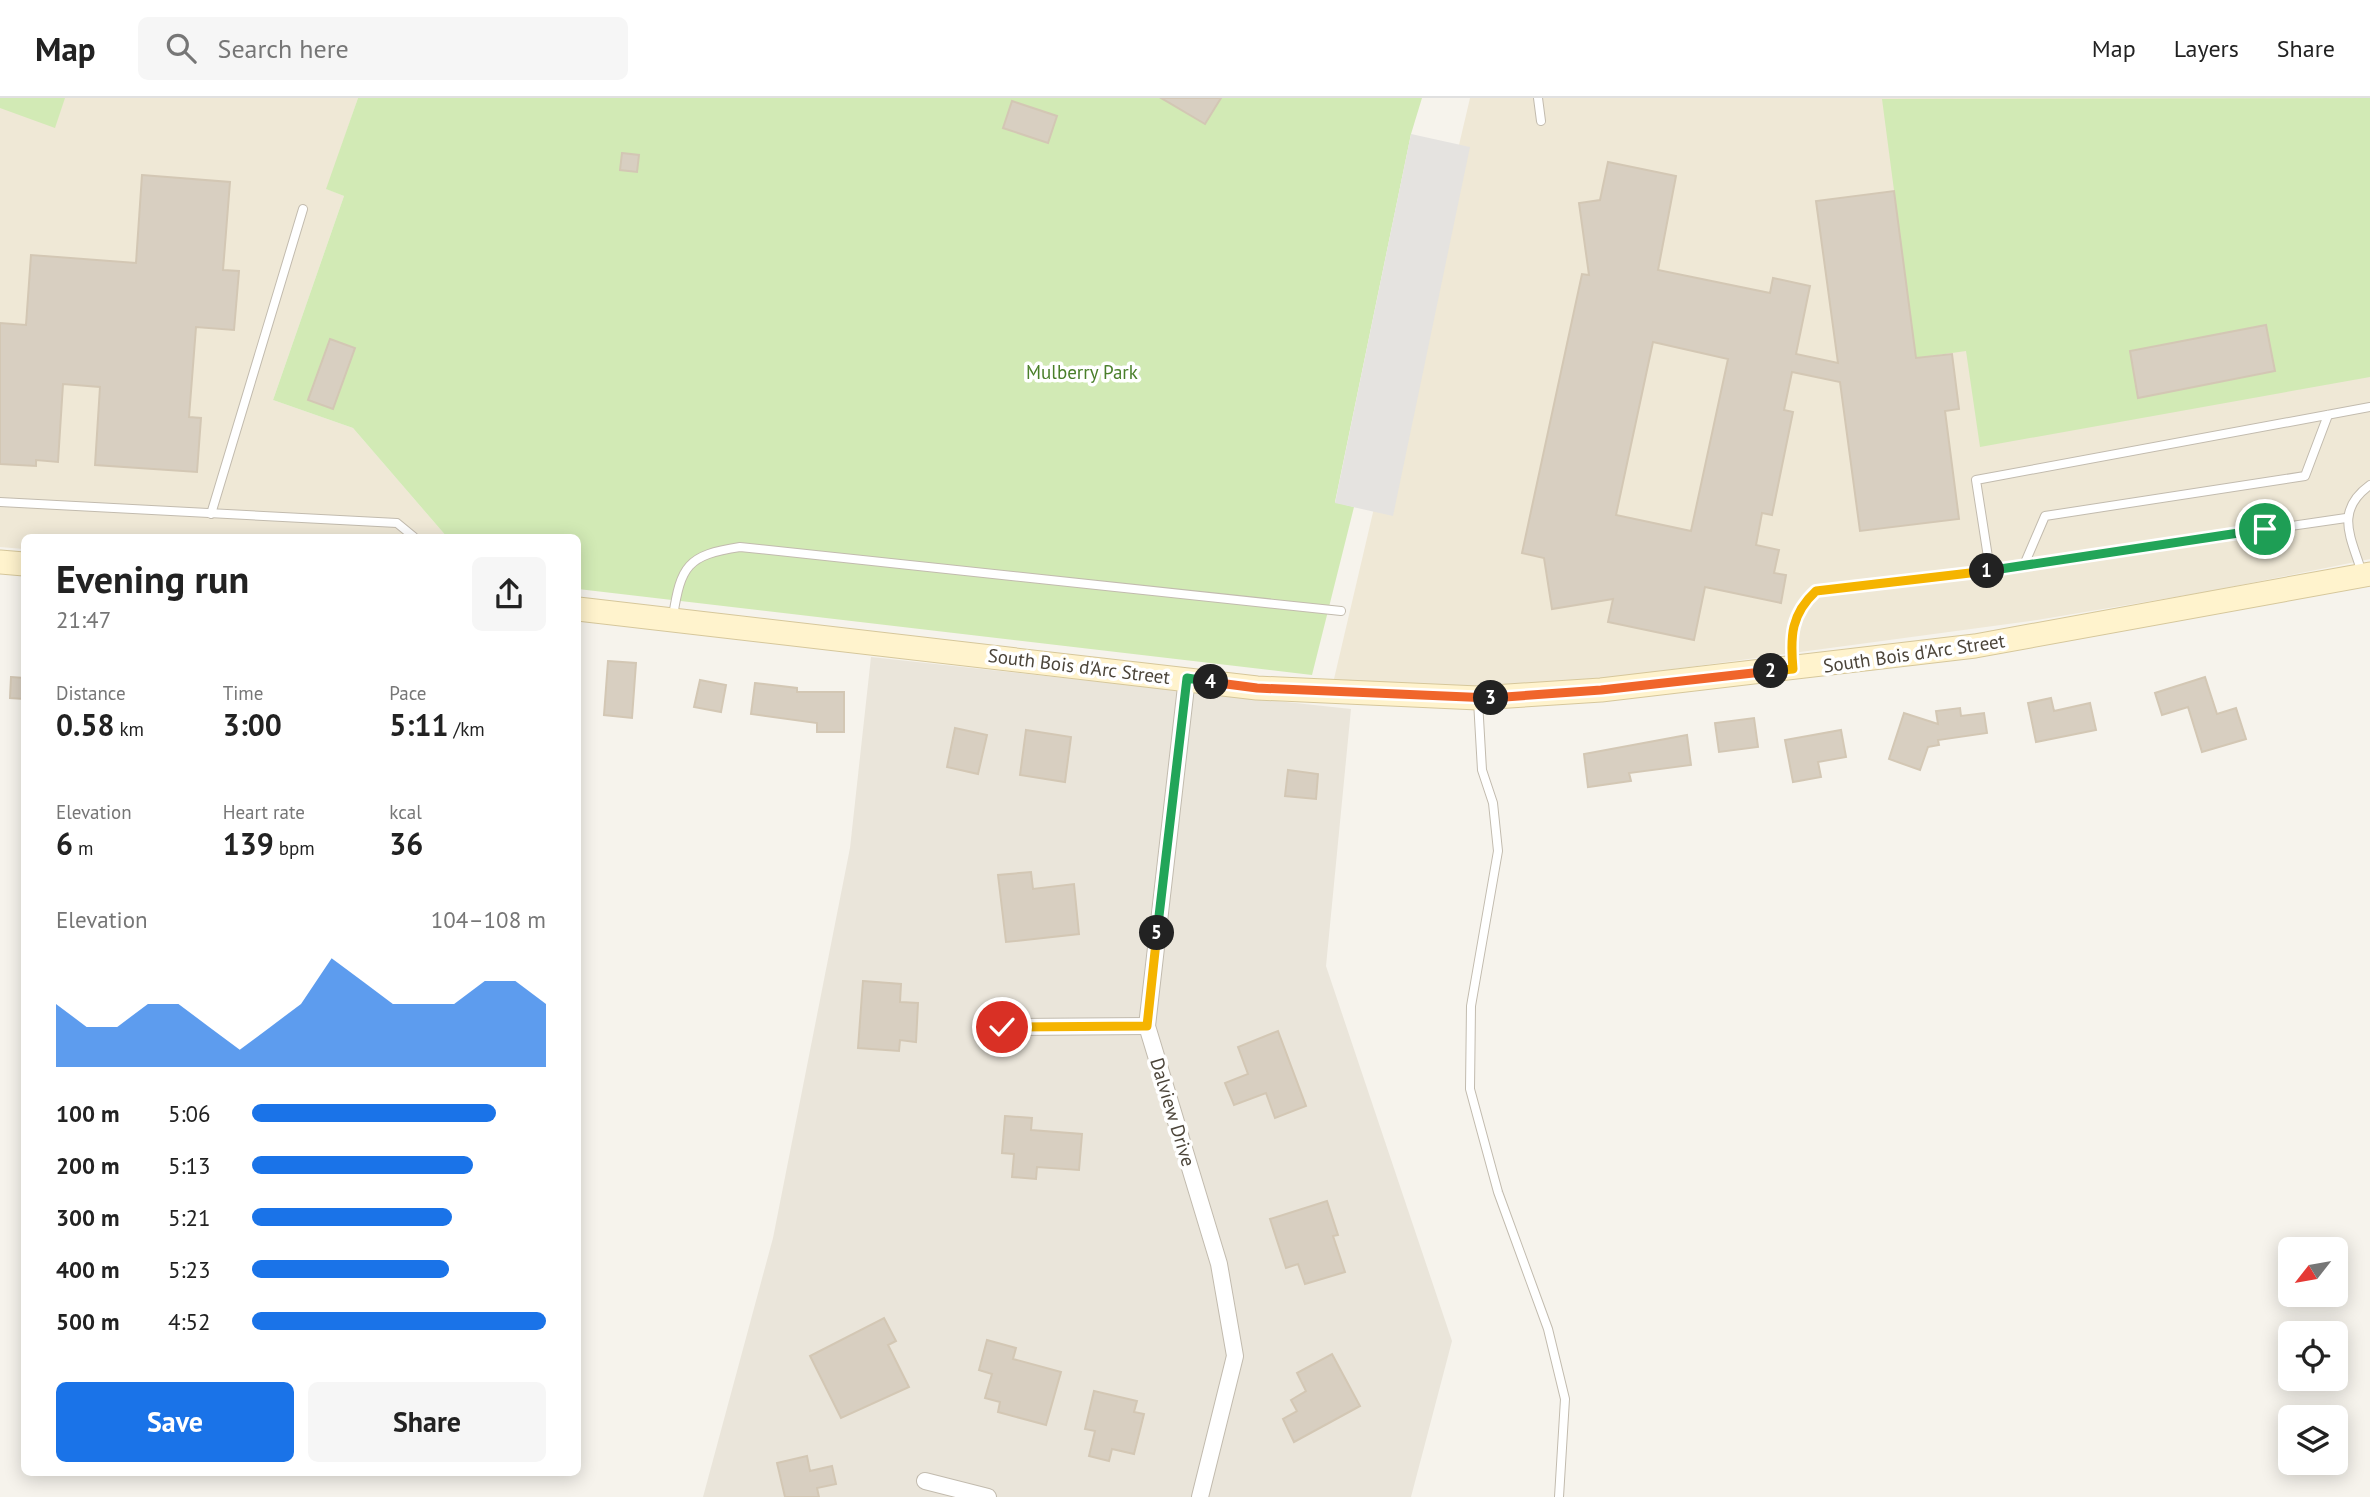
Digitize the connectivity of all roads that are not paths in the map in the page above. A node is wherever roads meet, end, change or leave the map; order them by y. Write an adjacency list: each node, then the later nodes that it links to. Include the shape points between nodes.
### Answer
1 (1538, 98): 2 (lane)
2 (1541, 121)
3 (303, 209): 8 (lane)
4 (2370, 407): 5 (lane)
5 (2328, 415): 13 (lane, via 2305,476 2045,516); 14 (lane, via 1976,481)
6 (2370, 485): 9 (lane, via 2353,501)
7 (0, 502): 8 (lane)
8 (211, 514): 10 (lane, via 397,523)
9 (2346, 518): 13 (lane); 15 (lane)
10 (410, 534)
11 (0, 562): 12 (main road)
12 (21, 564)
13 (2024, 565): 14 (lane)
14 (1990, 570): 19 (lane, via 1816,591 1794,619 1790,637)
15 (2366, 575): 19 (main road, South Bois d'Arc Street, via 1975,646)
16 (581, 609): 18 (main road, South Bois d'Arc Street)
17 (1341, 611): 18 (lane, via 740,547 714,551 685,568 678,582)
18 (673, 619): 20 (main road, South Bois d'Arc Street)
19 (1793, 669): 21 (main road, South Bois d'Arc Street)
20 (1187, 678): 21 (main road, South Bois d'Arc Street, via 1257,688); 22 (street, Dalview Drive)
21 (1478, 698): 27 (lane, via 1482,771 1493,803 1498,851 1471,1006 1469,1089 1498,1192 1548,1329 1565,1399)
22 (1147, 1026): 23 (street); 26 (street, Dalview Drive, via 1219,1264 1236,1356)
23 (1002, 1027)
24 (925, 1481): 25 (street)
25 (988, 1497)
26 (1200, 1497)
27 (1559, 1497)

